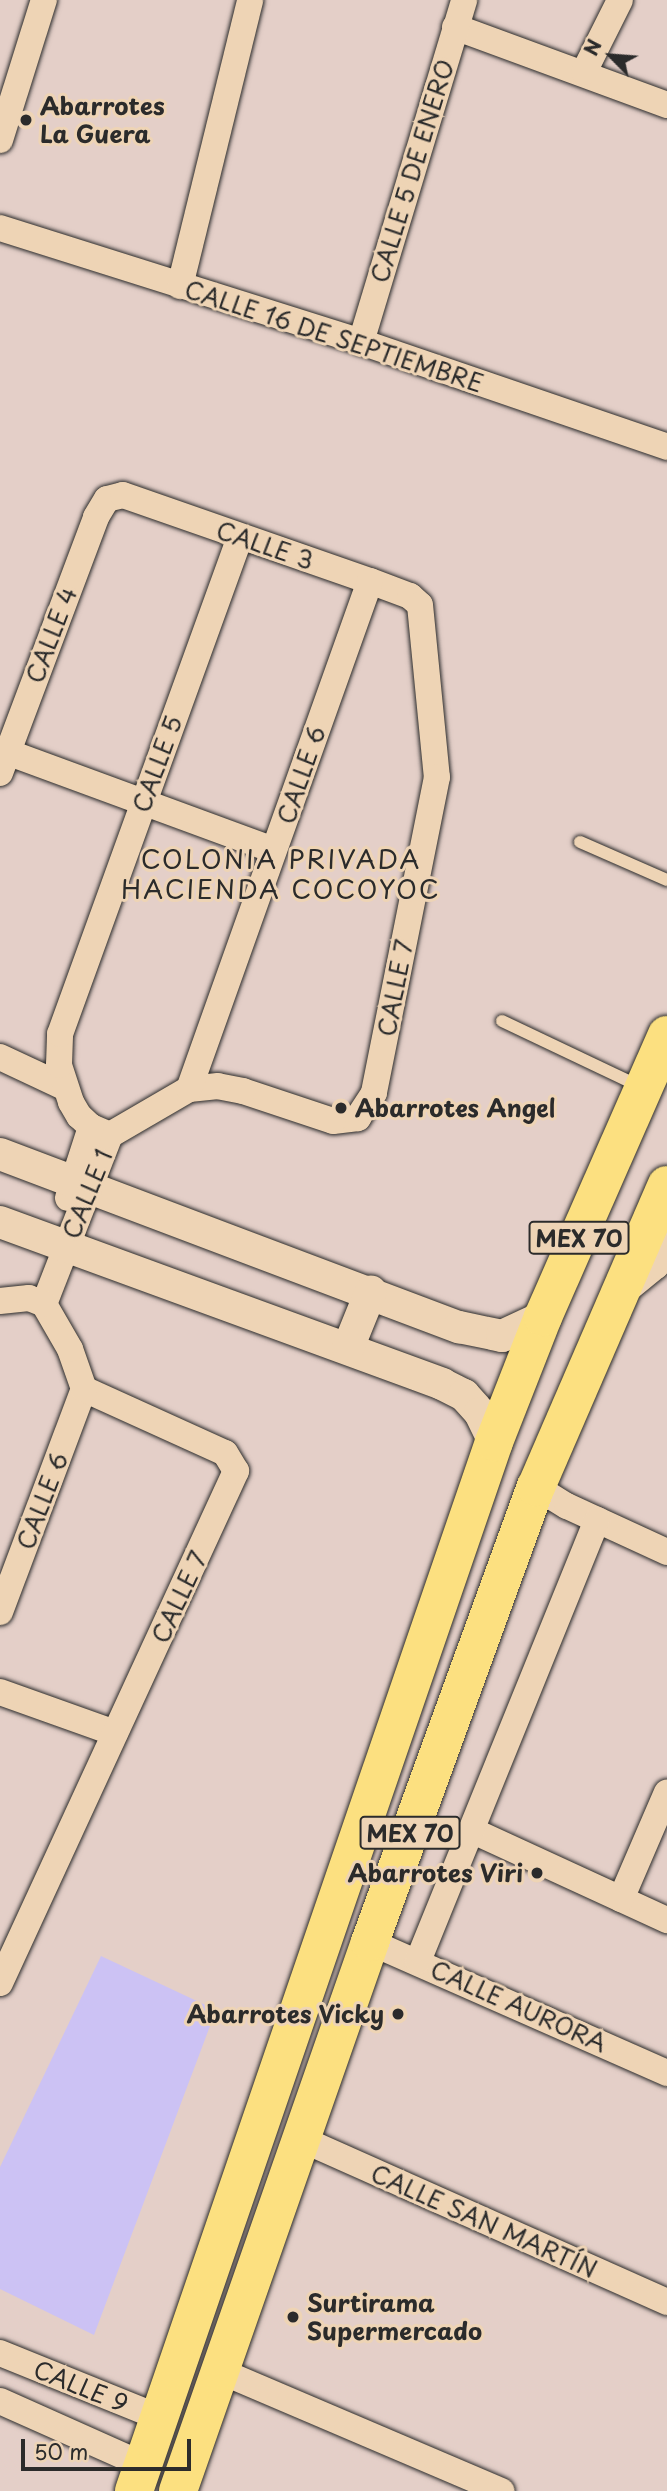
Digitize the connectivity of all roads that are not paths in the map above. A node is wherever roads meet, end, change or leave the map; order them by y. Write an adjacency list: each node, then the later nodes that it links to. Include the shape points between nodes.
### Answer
1 (44, 0): 8 (street)
2 (250, 0): 10 (street)
3 (464, 0): 5 (street, CALLE 5 DE ENERO)
4 (620, 0): 6 (street)
5 (455, 27): 6 (street); 11 (street, CALLE 5 DE ENERO)
6 (584, 72): 7 (street)
7 (667, 105)
8 (0, 140)
9 (0, 228): 10 (street, CALLE 16 DE SEPTIEMBRE)
10 (180, 285): 11 (street, CALLE 16 DE SEPTIEMBRE)
11 (361, 342): 12 (street, CALLE 16 DE SEPTIEMBRE)
12 (665, 440)
13 (107, 499): 14 (street, CALLE 3, via 123,495); 17 (street, CALLE 4, via 96,517)
14 (240, 537): 15 (street, CALLE 3); 18 (street, CALLE 5)
15 (370, 581): 16 (street, CALLE 3); 20 (street, CALLE 6)
16 (420, 604): 28 (street, CALLE 7, via 437,777 374,1093)
17 (4, 762): 18 (street)
18 (143, 802): 20 (street); 25 (street, CALLE 5, via 60,1034)
19 (580, 842): 21 (lane)
20 (274, 850): 27 (street, CALLE 6)
21 (667, 880)
22 (502, 1021): 26 (lane)
23 (667, 1035): 26 (main road, MEX 70)
24 (0, 1056): 25 (street)
25 (64, 1087): 29 (street, CALLE 5, via 79,1116)
26 (644, 1088): 40 (main road, MEX 70)
27 (190, 1089): 28 (street, CALLE 1, via 218,1086 332,1121); 29 (street, CALLE 1)
28 (358, 1118)
29 (101, 1131): 31 (street, CALLE 1)
30 (0, 1154): 31 (street)
31 (83, 1183): 34 (street, CALLE 1); 36 (street)
32 (667, 1185): 37 (main road, MEX 70)
33 (0, 1222): 34 (street)
34 (59, 1244): 39 (street, CALLE 1); 41 (street)
35 (667, 1244): 37 (street, via 656,1266)
36 (371, 1291): 40 (street, via 459,1327 493,1335 502,1336); 41 (street)
37 (617, 1298): 44 (main road, MEX 70)
38 (0, 1301): 39 (street)
39 (36, 1301): 42 (street, via 70,1349)
40 (543, 1317): 43 (main road, MEX 70)
41 (348, 1348): 43 (street, via 464,1395 480,1413)
42 (84, 1389): 47 (street, CALLE 6); 49 (street, CALLE 7, via 225,1453 236,1471)
43 (494, 1442): 63 (main road, MEX 70)
44 (536, 1487): 45 (street); 54 (main road, MEX 70)
45 (597, 1520): 46 (street); 51 (street)
46 (667, 1552)
47 (0, 1612)
48 (0, 1692): 49 (street)
49 (115, 1733): 56 (street, CALLE 7)
50 (667, 1792): 52 (street)
51 (471, 1830): 52 (street); 55 (street)
52 (621, 1899): 53 (street)
53 (667, 1920)
54 (370, 1942): 55 (street, CALLE AURORA); 58 (main road, MEX 70)
55 (418, 1961): 57 (street, CALLE AURORA)
56 (0, 1983)
57 (667, 2073)
58 (301, 2139): 59 (street, CALLE SAN MARTÍN); 61 (main road, MEX 70)
59 (667, 2302)
60 (0, 2353): 63 (street, CALLE 9)
61 (220, 2371): 65 (main road, MEX 70); 66 (street)
62 (0, 2400): 64 (street)
63 (161, 2418): 64 (main road, MEX 70)
64 (139, 2478)
65 (178, 2491)
66 (501, 2491)

